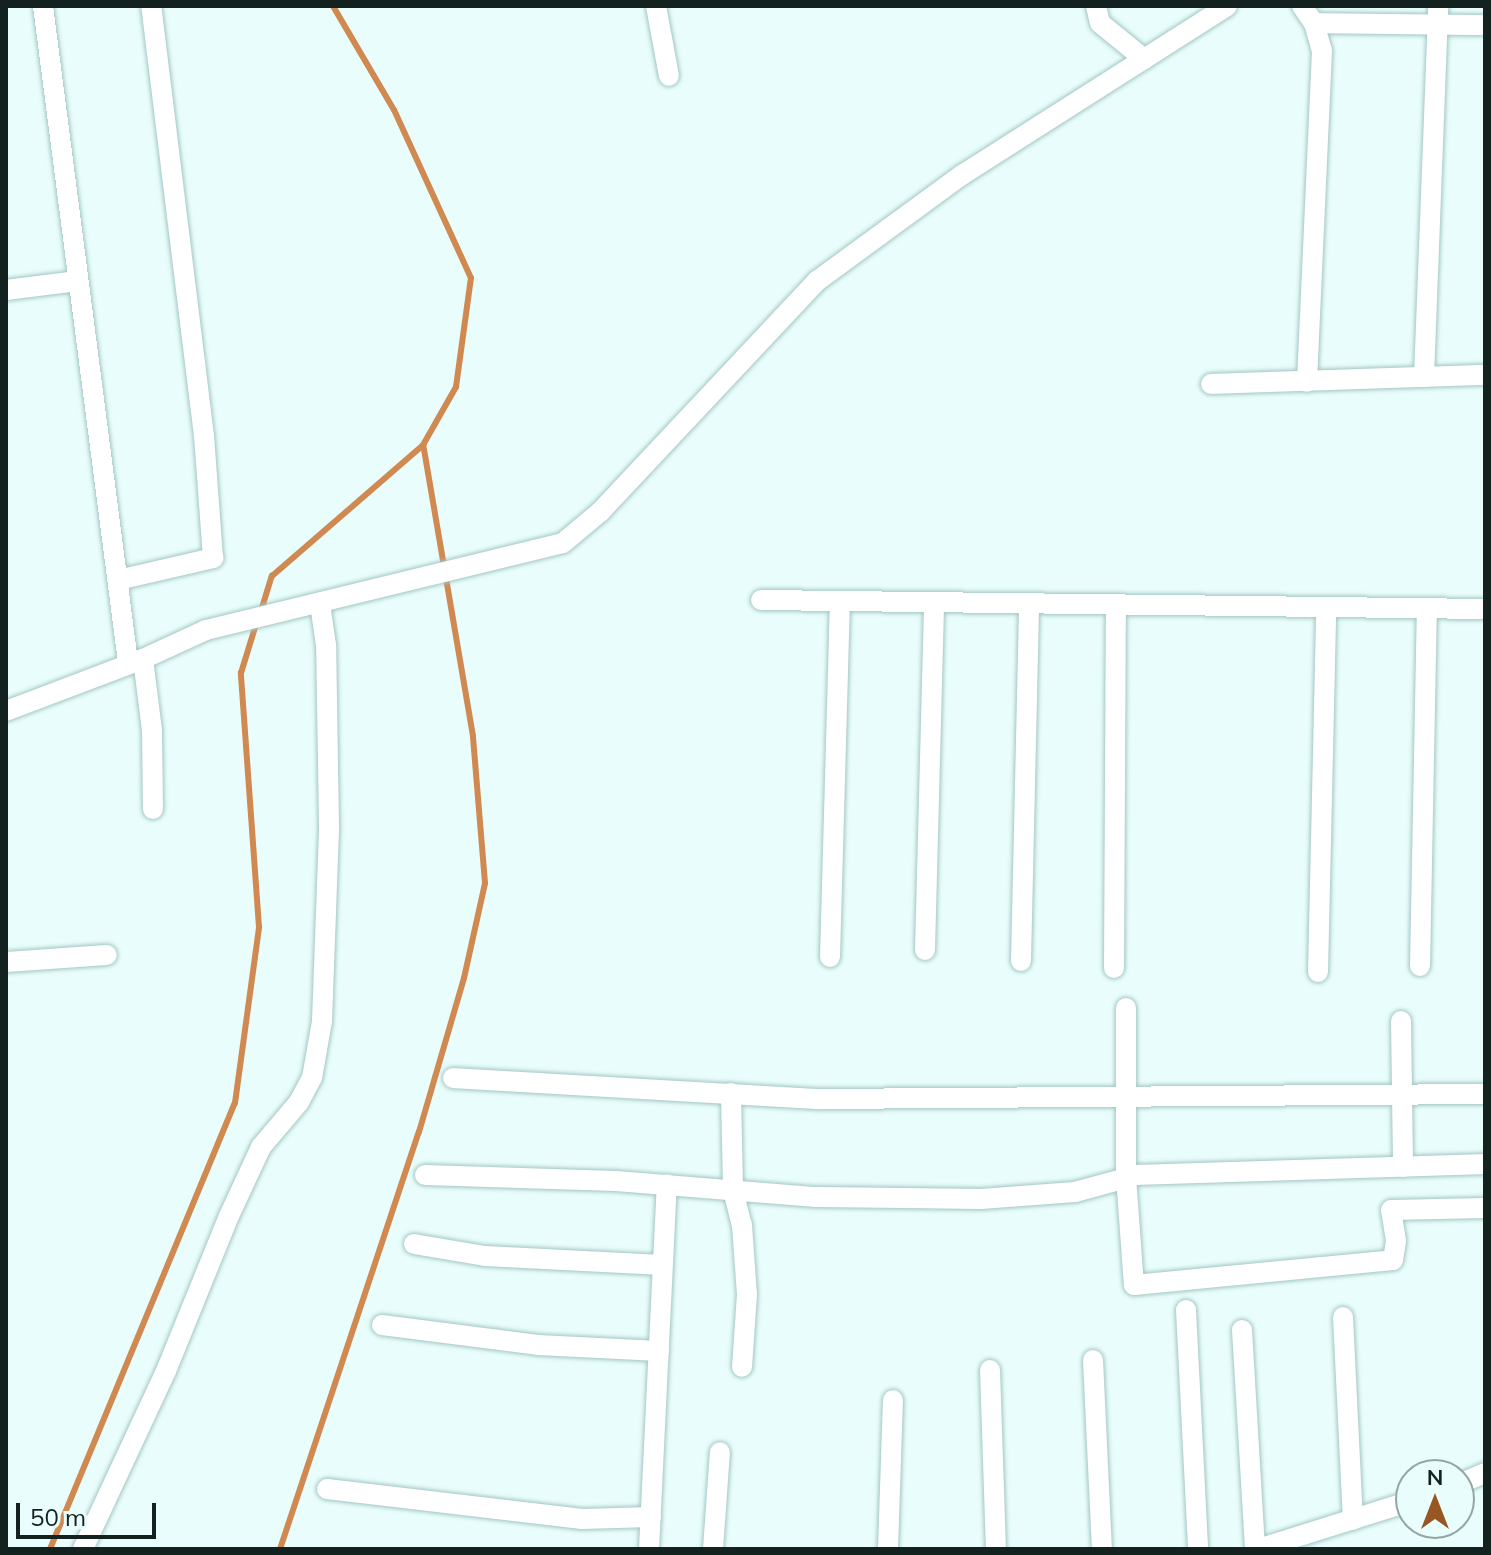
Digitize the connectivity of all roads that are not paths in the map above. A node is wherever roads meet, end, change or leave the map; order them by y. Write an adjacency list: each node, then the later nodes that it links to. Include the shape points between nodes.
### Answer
1 (43, 6): 11 (street)
2 (151, 6): 17 (street, via 204,436 213,558)
3 (656, 6): 10 (street)
4 (1096, 6): 9 (street, via 1100,23)
5 (1227, 6): 9 (street)
6 (1308, 14): 7 (street); 15 (street, via 1322,51)
7 (1437, 15): 8 (street); 14 (street)
8 (1485, 25)
9 (1144, 59): 21 (street, via 962,175 817,281 600,512 563,543)
10 (669, 76)
11 (77, 281): 12 (street); 17 (street)
12 (6, 290)
13 (1485, 375): 14 (street)
14 (1424, 377): 15 (street)
15 (1307, 382): 16 (street)
16 (1211, 384)
17 (118, 580): 27 (street)
18 (761, 600): 19 (street)
19 (840, 601): 20 (street); 32 (street)
20 (934, 603): 22 (street); 30 (street)
21 (320, 604): 27 (street, via 206,630); 69 (street, via 326,645 329,827 322,1021 312,1078 261,1147)
22 (1029, 604): 23 (street); 33 (street)
23 (1116, 605): 24 (street); 36 (street)
24 (1326, 607): 25 (street); 37 (street)
25 (1427, 608): 26 (street); 35 (street)
26 (1485, 609)
27 (136, 661): 28 (street); 29 (street, via 152,730)
28 (6, 711)
29 (153, 809)
30 (925, 950)
31 (107, 955): 34 (street)
32 (830, 957)
33 (1021, 961)
34 (6, 962)
35 (1420, 966)
36 (1114, 968)
37 (1318, 972)
38 (1126, 1008): 44 (street)
39 (1401, 1021): 43 (street)
40 (453, 1078): 41 (street)
41 (731, 1093): 44 (street, via 819,1099); 50 (street)
42 (1485, 1094): 43 (street)
43 (1401, 1097): 44 (street); 46 (street)
44 (1126, 1099): 48 (street)
45 (1485, 1164): 46 (street)
46 (1403, 1167): 48 (street)
47 (425, 1175): 49 (street)
48 (1126, 1177): 50 (street, via 1075,1192 981,1199); 51 (street, via 1134,1285 1393,1260 1391,1210)
49 (667, 1184): 50 (street); 53 (street)
50 (733, 1190): 60 (street, via 742,1225 747,1294)
51 (1485, 1208)
52 (414, 1244): 53 (street, via 485,1256)
53 (663, 1265): 58 (street)
54 (1186, 1310): 75 (street)
55 (1343, 1317): 67 (street)
56 (382, 1325): 58 (street, via 538,1345)
57 (1242, 1330): 76 (street)
58 (659, 1351): 66 (street)
59 (1093, 1360): 74 (street)
60 (742, 1367)
61 (990, 1370): 73 (street)
62 (893, 1400): 72 (street)
63 (720, 1452): 71 (street)
64 (327, 1489): 66 (street, via 582,1519)
65 (1395, 1506): 67 (street)
66 (651, 1517): 70 (street)
67 (1353, 1520): 68 (street)
68 (1283, 1546): 76 (street)
69 (83, 1549)
70 (649, 1549)
71 (713, 1549)
72 (888, 1549)
73 (996, 1549)
74 (1102, 1549)
75 (1198, 1549)
76 (1256, 1549)

